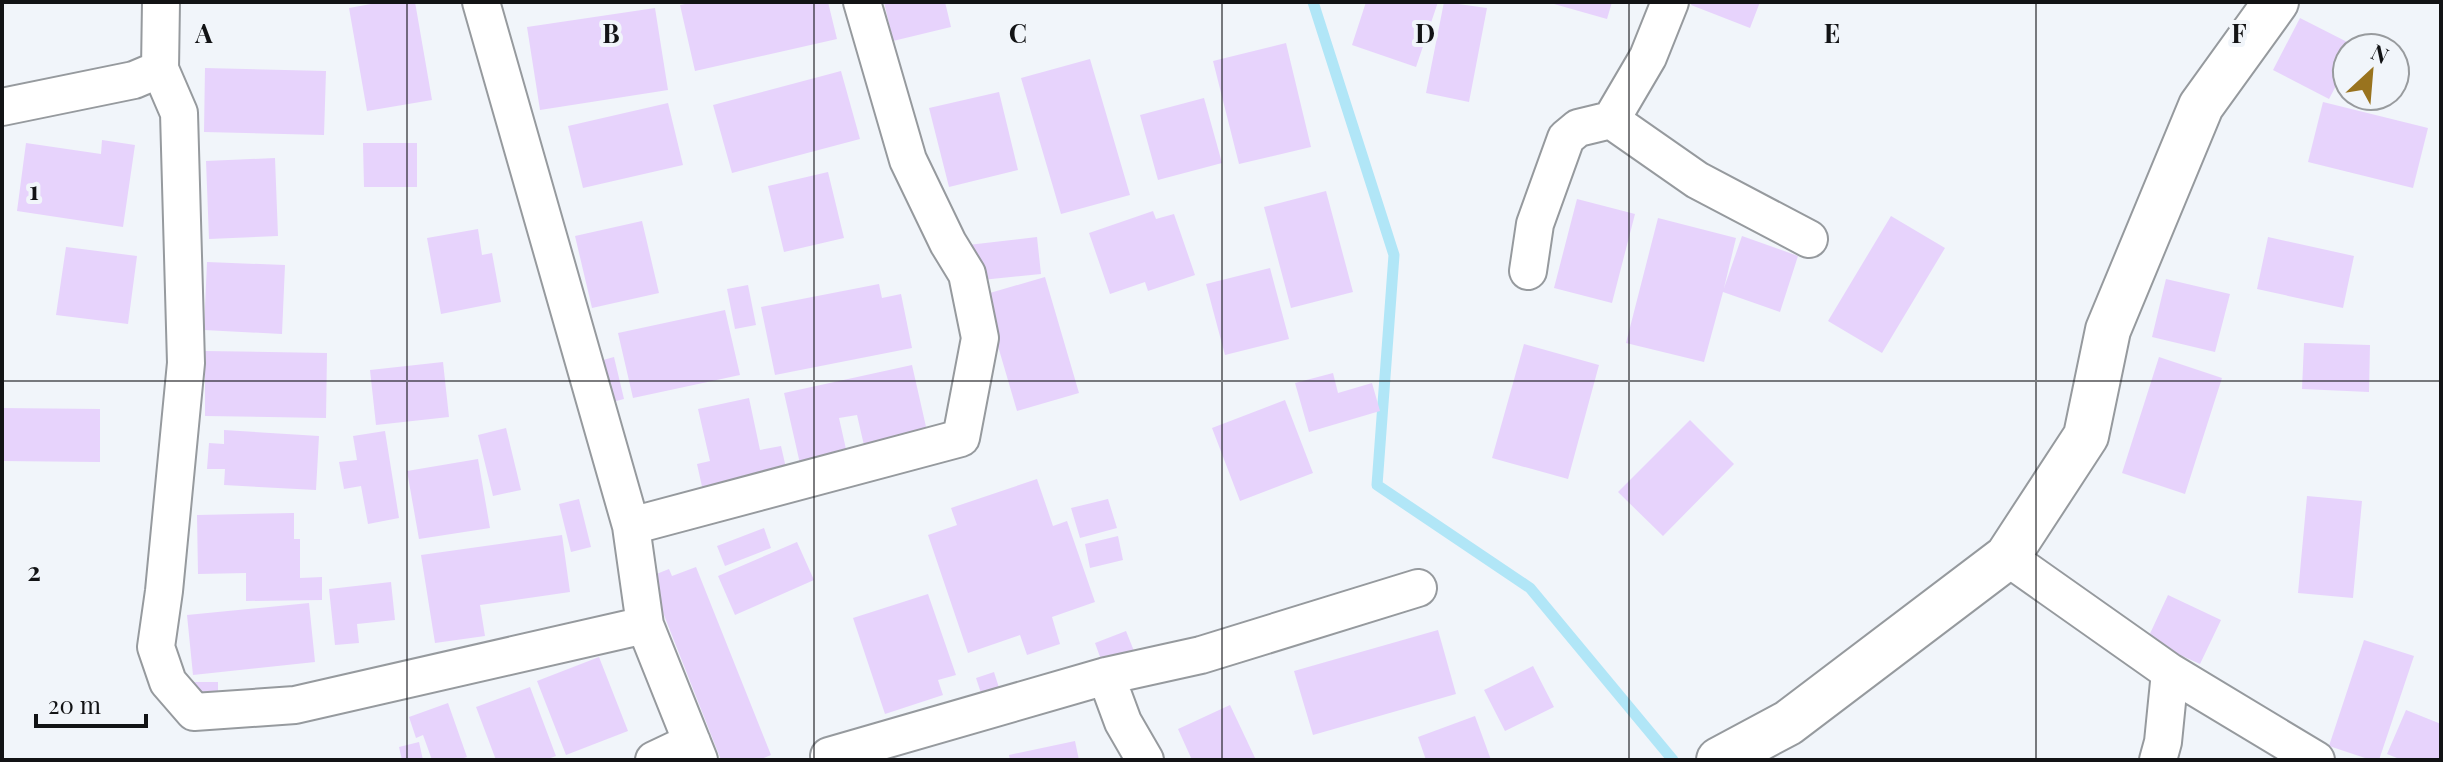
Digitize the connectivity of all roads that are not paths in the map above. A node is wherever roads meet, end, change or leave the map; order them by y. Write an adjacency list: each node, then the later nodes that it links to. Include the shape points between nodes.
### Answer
1 (161, 2): 6 (street)
2 (481, 2): 11 (street)
3 (862, 2): 11 (street, via 908,160 967,274 980,338 961,438)
4 (1670, 2): 8 (street, via 1648,57)
5 (2276, 2): 12 (street, via 2201,106 2108,330 2086,436)
6 (160, 69): 7 (street, via 134,80); 14 (street, via 179,113 186,363 156,647 168,682 194,712 295,705)
7 (2, 107)
8 (1611, 120): 9 (street, via 1697,180); 10 (street, via 1578,128 1566,138 1535,224)
9 (1809, 239)
10 (1528, 271)
11 (631, 526): 14 (street)
12 (2007, 557): 15 (street); 21 (street, via 1788,723)
13 (1418, 588): 16 (street, via 1201,655)
14 (645, 625): 17 (street)
15 (2170, 672): 22 (street); 23 (street)
16 (1106, 676): 18 (street); 20 (street)
17 (696, 751): 19 (street)
18 (829, 756)
19 (654, 760)
20 (1145, 760)
21 (1719, 760)
22 (2158, 760)
23 (2316, 760)

